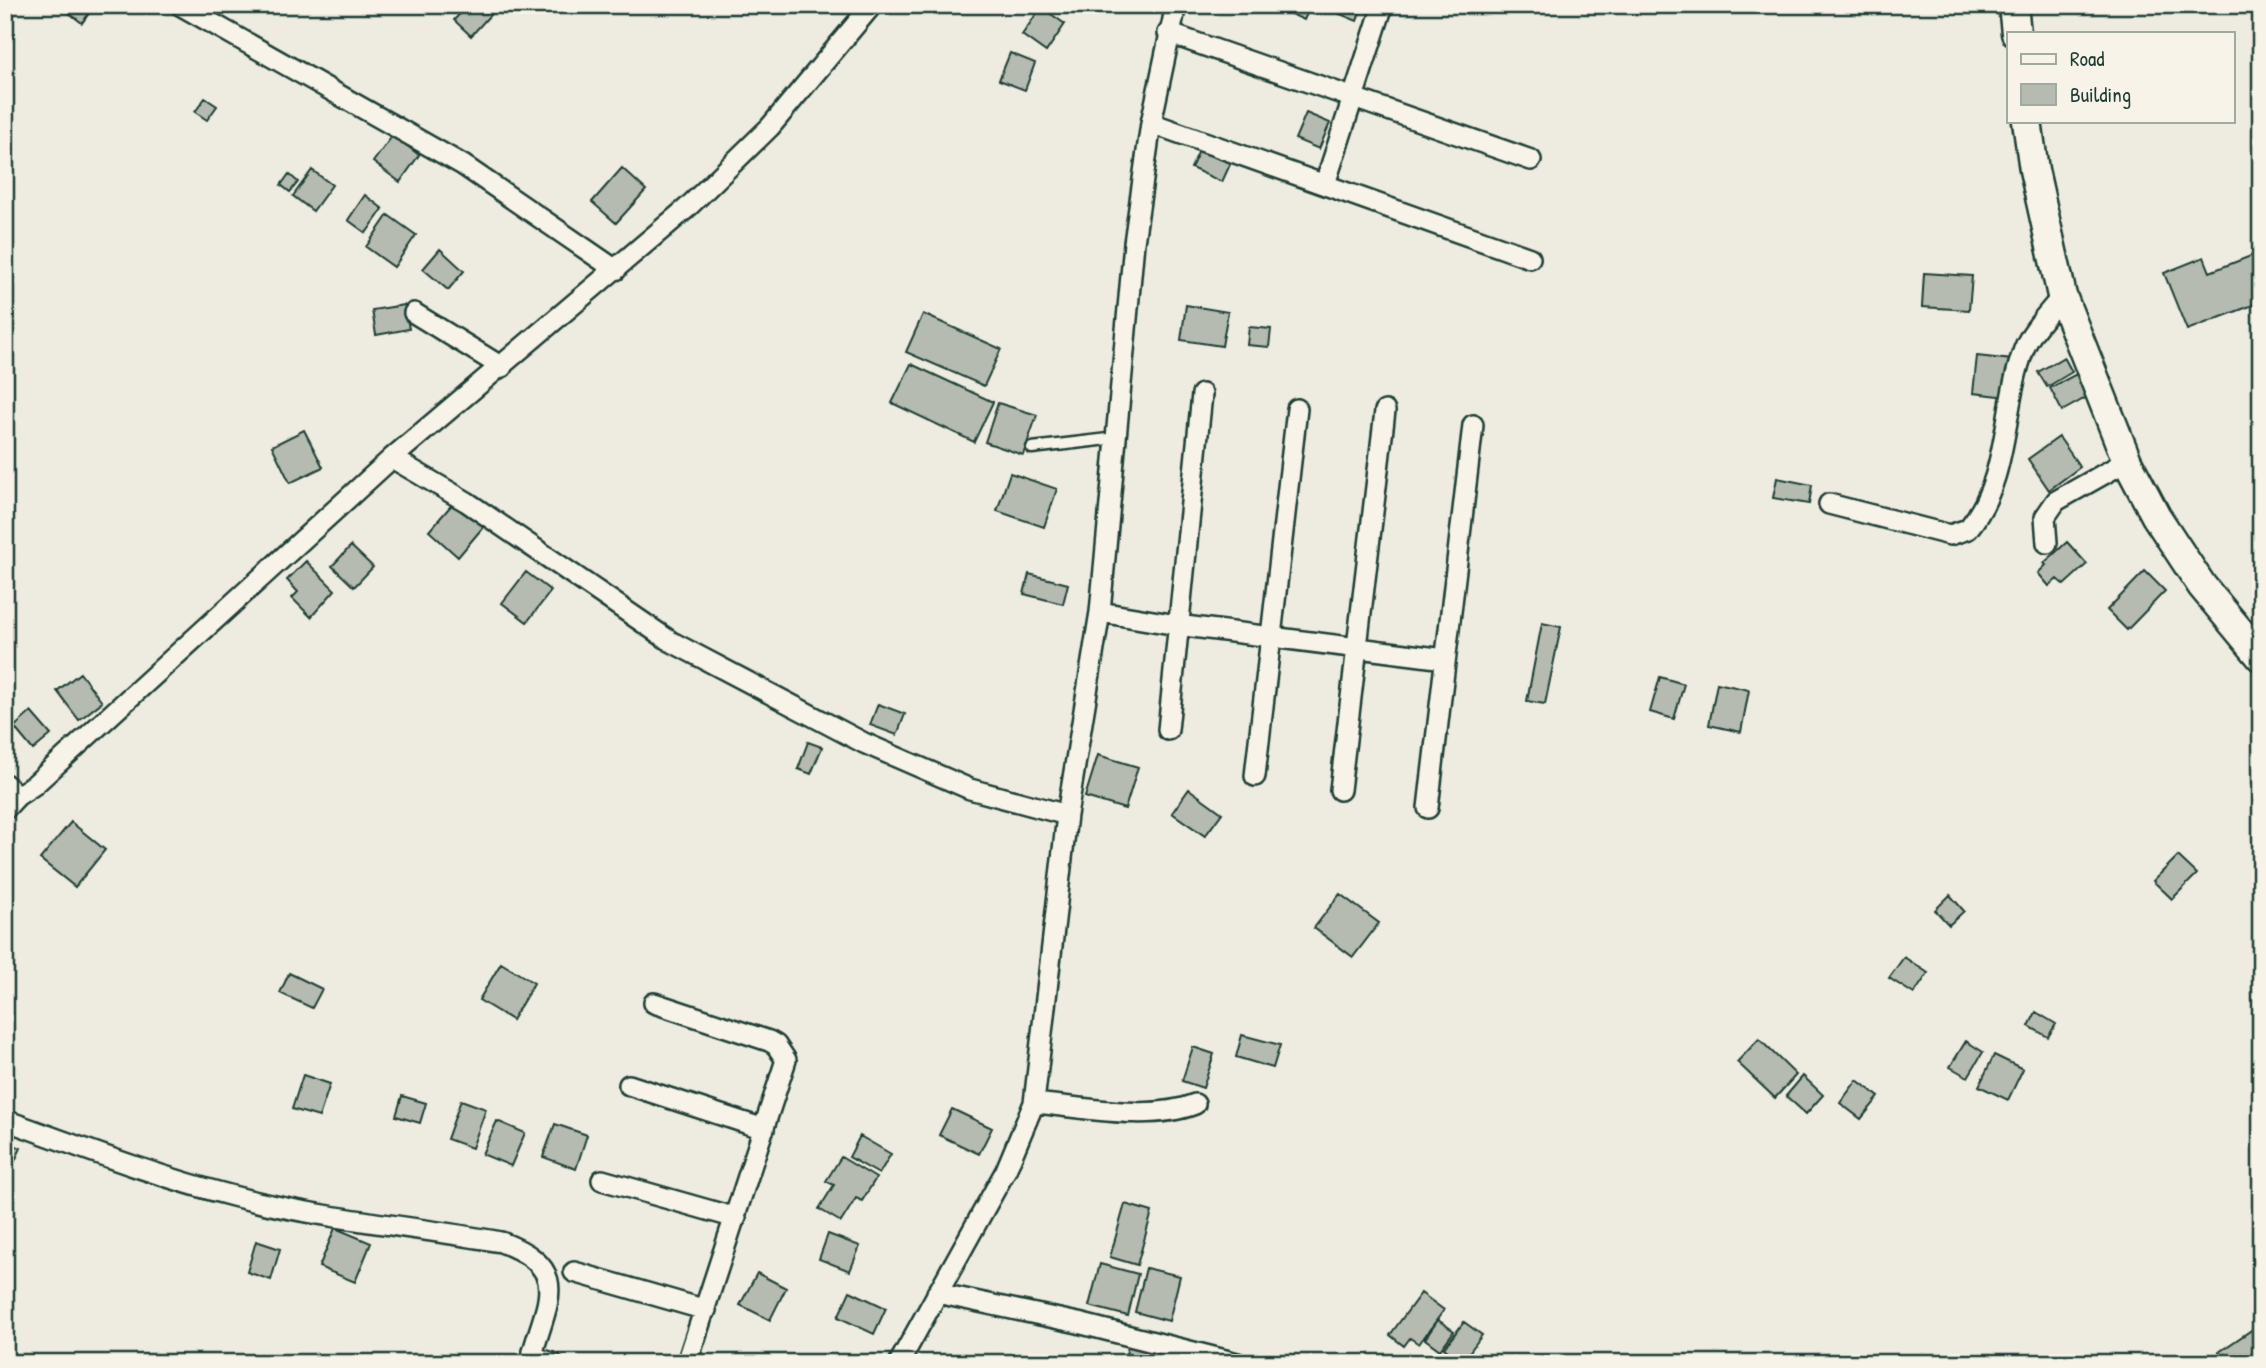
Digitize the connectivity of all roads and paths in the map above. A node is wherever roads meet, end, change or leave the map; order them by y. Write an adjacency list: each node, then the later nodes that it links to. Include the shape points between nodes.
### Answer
1 (180, 5): 14 (street, via 463,165)
2 (872, 5): 14 (street, via 770,127)
3 (1175, 5): 7 (street)
4 (1383, 5): 8 (street)
5 (2013, 5): 6 (street)
6 (2016, 32)
7 (1168, 33): 8 (street); 10 (street)
8 (1352, 97): 11 (street); 12 (street)
9 (2027, 122): 15 (street)
10 (1151, 123): 12 (street); 22 (street, via 1134,243)
11 (1531, 160)
12 (1325, 184): 13 (street)
13 (1530, 258)
14 (616, 270): 17 (street)
15 (2062, 296): 25 (street); 26 (street, via 2026,345 2004,443 1989,490 1968,529 1950,536)
16 (414, 313): 17 (street)
17 (502, 368): 24 (street)
18 (1202, 394): 29 (street)
19 (1297, 410): 30 (street)
20 (1385, 411): 31 (street)
21 (1473, 425): 33 (street)
22 (1116, 438): 23 (lane); 28 (street)
23 (1032, 447)
24 (393, 458): 37 (street, via 41,779); 39 (street, via 467,502 670,641 887,753 970,789)
25 (2127, 461): 27 (street, via 2056,501 2045,517); 32 (street, via 2202,586)
26 (1829, 505)
27 (2047, 543)
28 (1100, 612): 29 (street); 39 (street)
29 (1177, 625): 30 (street); 34 (street)
30 (1272, 638): 31 (street); 35 (street)
31 (1358, 648): 33 (street); 36 (street)
32 (2261, 657)
33 (1445, 659): 38 (street)
34 (1168, 730)
35 (1255, 776)
36 (1340, 790)
37 (9, 796)
38 (1428, 808)
39 (1067, 815): 42 (street)
40 (653, 1003): 45 (street, via 769,1041 780,1050 786,1060)
41 (629, 1085): 45 (street)
42 (1034, 1103): 43 (street, via 1151,1113); 49 (street, via 1006,1170)
43 (1195, 1104)
44 (5, 1120): 51 (street, via 152,1173 233,1196 314,1214 501,1242 524,1250 538,1262 551,1292)
45 (764, 1129): 47 (street)
46 (602, 1180): 47 (street)
47 (736, 1218): 50 (street)
48 (574, 1272): 50 (street)
49 (937, 1293): 54 (street); 55 (street, via 1078,1322)
50 (706, 1310): 53 (street)
51 (531, 1359): 52 (street)
52 (552, 1363)
53 (687, 1363)
54 (899, 1363)
55 (1237, 1363)

